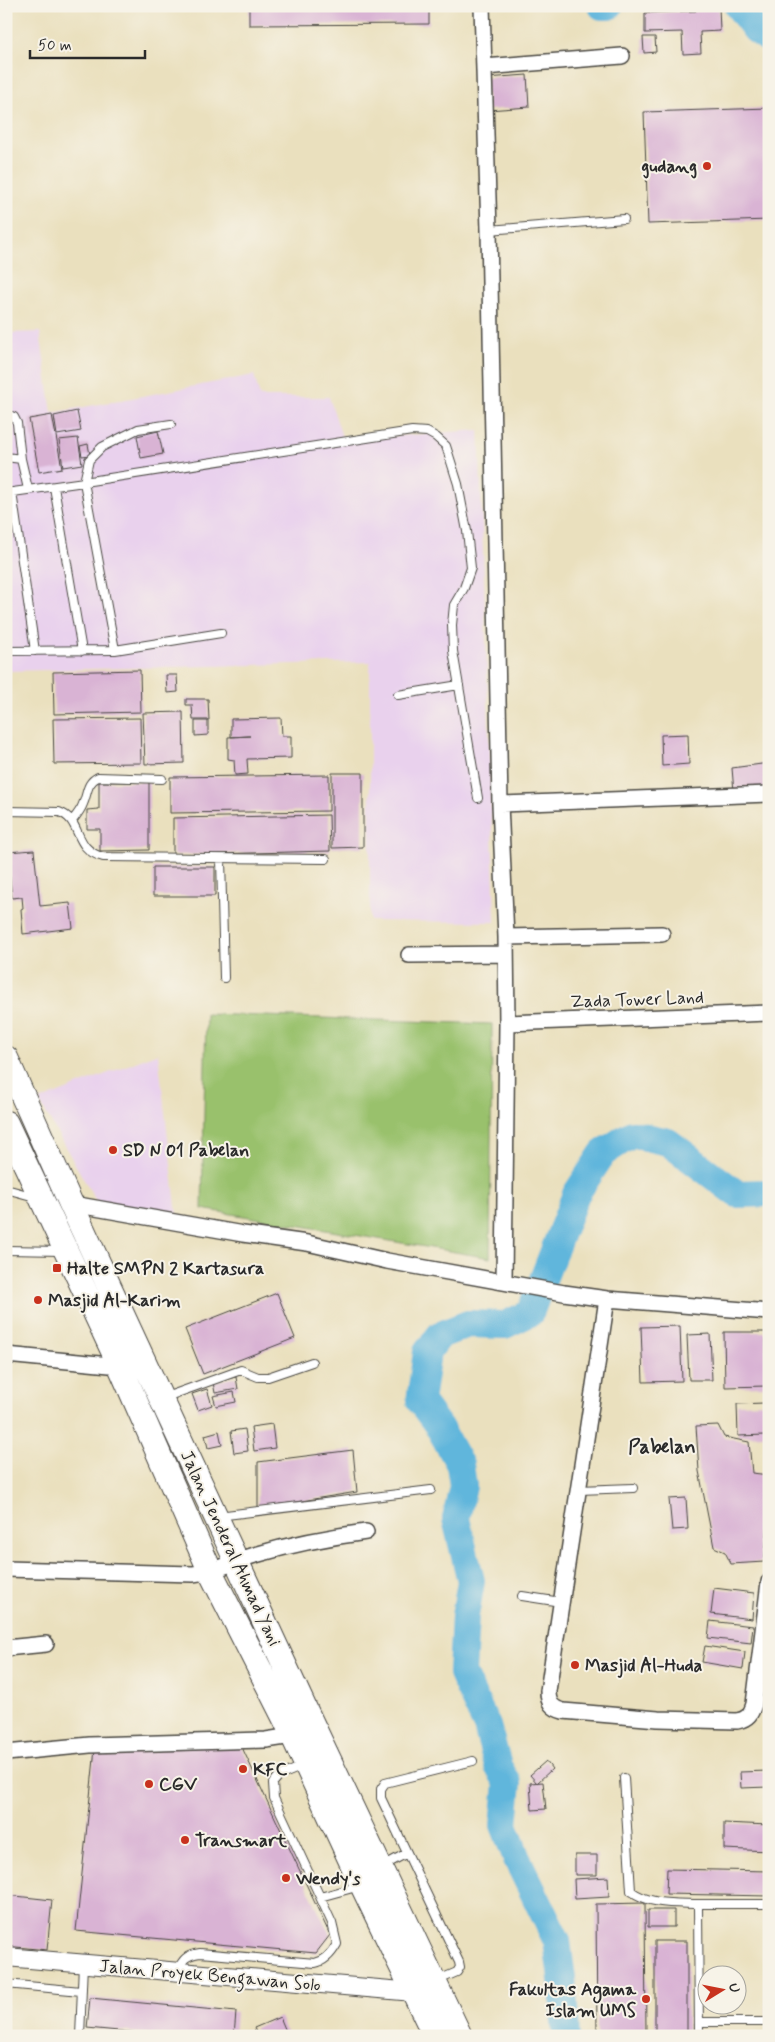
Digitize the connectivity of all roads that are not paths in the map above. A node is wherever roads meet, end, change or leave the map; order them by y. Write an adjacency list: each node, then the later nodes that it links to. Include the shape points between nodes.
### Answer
1 (482, 6): 3 (street)
2 (622, 56): 3 (street)
3 (484, 66): 5 (street)
4 (624, 219): 5 (lane)
5 (489, 230): 24 (street)
6 (6, 414): 9 (lane, via 14,417 17,424)
7 (171, 424): 10 (lane, via 138,429 102,448 89,460)
8 (6, 457): 9 (lane)
9 (21, 459): 12 (lane)
10 (84, 482): 11 (lane); 16 (lane); 19 (lane, via 412,431 427,432 446,446 458,484 468,540 471,568 454,605 452,625)
11 (54, 487): 12 (lane); 18 (lane)
12 (28, 489): 13 (lane)
13 (9, 492): 17 (lane)
14 (221, 633): 16 (lane)
15 (6, 650): 17 (lane)
16 (115, 650): 18 (lane)
17 (35, 651): 18 (lane)
18 (82, 651)
19 (459, 685): 20 (lane); 23 (lane)
20 (398, 695)
21 (162, 778): 26 (lane, via 98,777 88,786 84,804)
22 (769, 794): 24 (street)
23 (478, 798)
24 (500, 804): 30 (street)
25 (6, 811): 26 (lane, via 59,812)
26 (72, 821): 27 (lane, via 87,850 94,855)
27 (221, 859): 28 (lane); 33 (lane)
28 (326, 859)
29 (662, 934): 30 (street)
30 (506, 936): 31 (street)
31 (506, 954): 32 (street); 35 (street)
32 (409, 955)
33 (224, 978)
34 (769, 1013): 35 (street, Zada Tower Land)
35 (507, 1023): 43 (street)
36 (6, 1058): 40 (highway, Jalan Jenderal Ahmad Yani)
37 (6, 1123): 39 (highway, Jalan Jenderal Ahmad Yani)
38 (6, 1189): 39 (lane)
39 (42, 1198): 40 (street); 42 (highway, Jalan Jenderal Ahmad Yani)
40 (71, 1204): 43 (street, via 307,1243 387,1261); 49 (highway, Jalan Jenderal Ahmad Yani)
41 (6, 1250): 42 (lane)
42 (66, 1251): 48 (highway, Jalan Jenderal Ahmad Yani)
43 (504, 1281): 44 (street)
44 (607, 1299): 45 (street); 52 (street)
45 (769, 1312)
46 (6, 1355): 48 (street)
47 (312, 1362): 49 (lane, via 268,1377 258,1377 241,1370)
48 (120, 1366): 57 (highway, Jalan Jenderal Ahmad Yani)
49 (161, 1398): 53 (highway, Jalan Jenderal Ahmad Yani)
50 (633, 1488): 52 (lane)
51 (431, 1490): 53 (lane)
52 (579, 1490): 60 (street)
53 (216, 1517): 55 (highway, Jalan Jenderal Ahmad Yani)
54 (366, 1532): 55 (street, via 292,1544)
55 (237, 1560): 57 (street); 63 (highway, Jalan Jenderal Ahmad Yani)
56 (6, 1569): 57 (street)
57 (211, 1572): 63 (highway, Jalan Jenderal Ahmad Yani)
58 (769, 1582): 60 (street, via 754,1704 749,1716 737,1721 658,1719 554,1708 548,1699 548,1691)
59 (522, 1596): 60 (lane)
60 (561, 1602)
61 (46, 1644): 62 (street)
62 (6, 1648)
63 (294, 1722): 64 (street, via 266,1740 90,1745); 66 (highway, Jalan Jenderal Ahmad Yani); 69 (highway, Jalan Jenderal Ahmad Yani)
64 (6, 1753)
65 (473, 1761): 68 (lane, via 385,1783 380,1789 381,1798)
66 (306, 1765): 70 (highway, Jalan Jenderal Ahmad Yani); 71 (lane, via 279,1776 273,1783 274,1798)
67 (624, 1778): 72 (lane, via 631,1891 652,1901)
68 (407, 1853): 69 (lane); 78 (lane, via 460,1967 457,1972)
69 (380, 1868): 78 (highway, Jalan Jenderal Ahmad Yani)
70 (362, 1885): 71 (lane); 78 (highway, Jalan Jenderal Ahmad Yani)
71 (320, 1897): 76 (lane, via 337,1944 323,1961 200,1953 188,1955)
72 (698, 1904): 73 (lane); 80 (lane)
73 (769, 1904)
74 (6, 1957): 75 (street, Jalan Proyek Bengawan Solo)
75 (83, 1964): 76 (street, Jalan Proyek Bengawan Solo); 79 (lane)
76 (176, 1972): 78 (street, Jalan Proyek Bengawan Solo)
77 (6, 1984): 79 (lane)
78 (424, 1987): 83 (highway, Jalan Jenderal Ahmad Yani); 84 (highway, Jalan Jenderal Ahmad Yani)
79 (81, 1990): 82 (lane)
80 (698, 2022): 81 (lane); 85 (lane)
81 (769, 2022)
82 (80, 2036)
83 (434, 2036)
84 (460, 2036)
85 (698, 2036)

